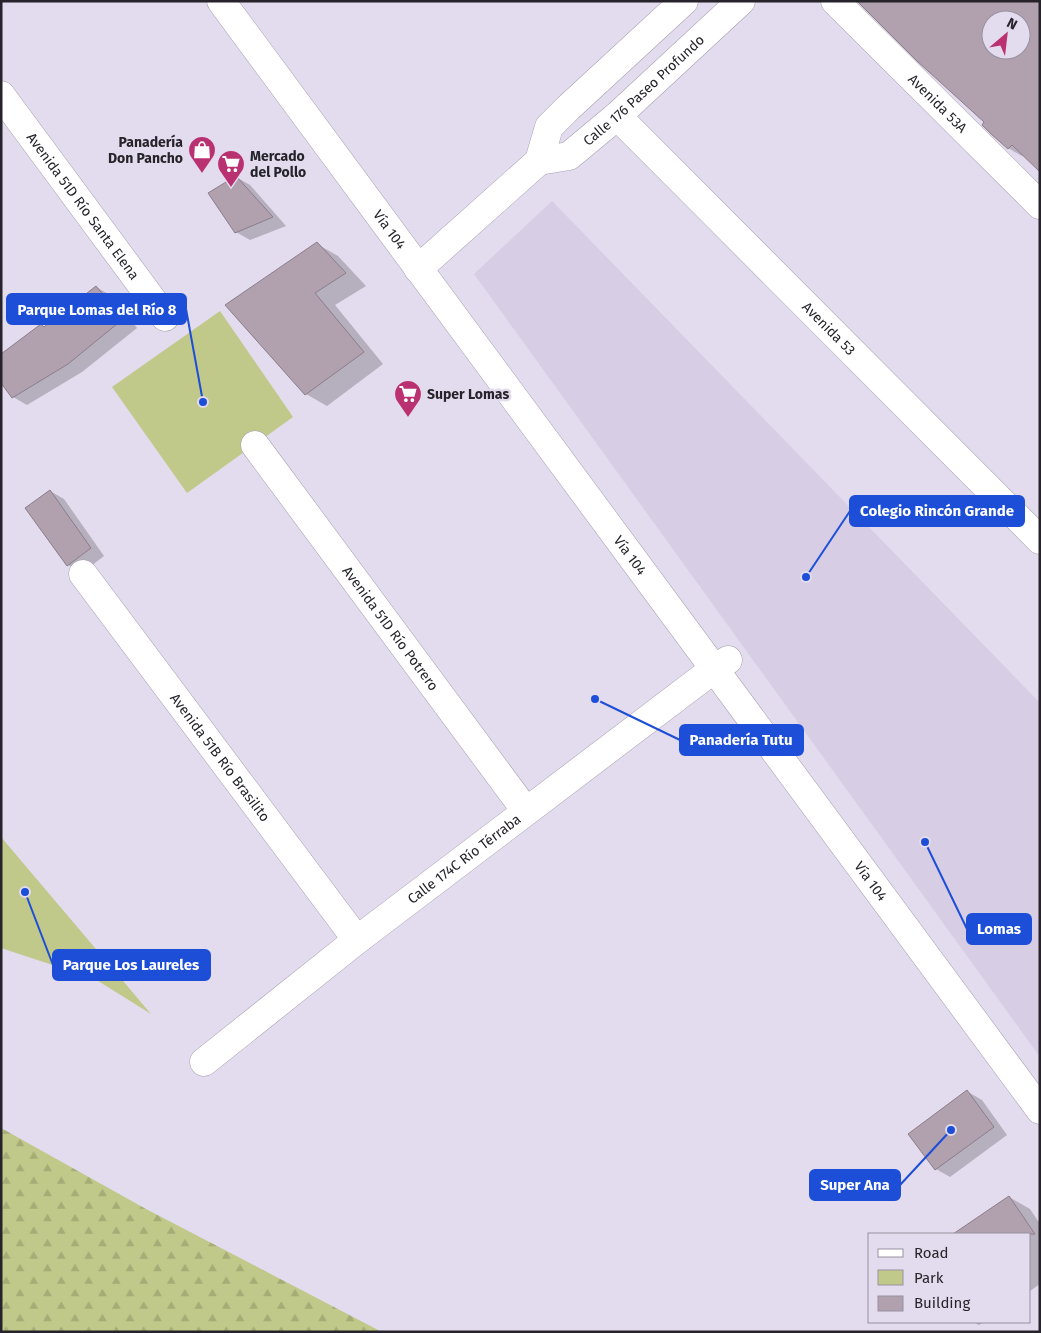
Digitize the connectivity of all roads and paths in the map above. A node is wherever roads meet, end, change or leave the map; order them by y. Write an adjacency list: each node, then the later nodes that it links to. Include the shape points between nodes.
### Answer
1 (220, 1): 10 (street, Vía 104)
2 (242, 1): 10 (street, Vía 104)
3 (684, 1): 8 (street, via 549,127)
4 (741, 1): 7 (street, Calle 176 Paseo Profundo)
5 (835, 1): 9 (street, Avenida 53A)
6 (1, 95): 11 (street, Avenida 51D Río Santa Elena)
7 (617, 116): 8 (street, Calle 176 Paseo Profundo, via 569,156); 13 (street, Avenida 53)
8 (538, 161): 10 (street)
9 (1040, 205)
10 (426, 263): 15 (street, Vía 104)
11 (165, 317)
12 (255, 445): 16 (street, Avenida 51D Río Potrero)
13 (1040, 540)
14 (83, 574): 17 (street, Avenida 51B Río Brasilito)
15 (721, 664): 16 (street, Calle 174C Río Térraba); 19 (street, Vía 104); 20 (street, Vía 104)
16 (526, 812): 17 (street, Calle 174C Río Térraba)
17 (357, 940): 18 (street, Calle 174C Río Térraba)
18 (204, 1062)
19 (1040, 1082)
20 (1040, 1110)

